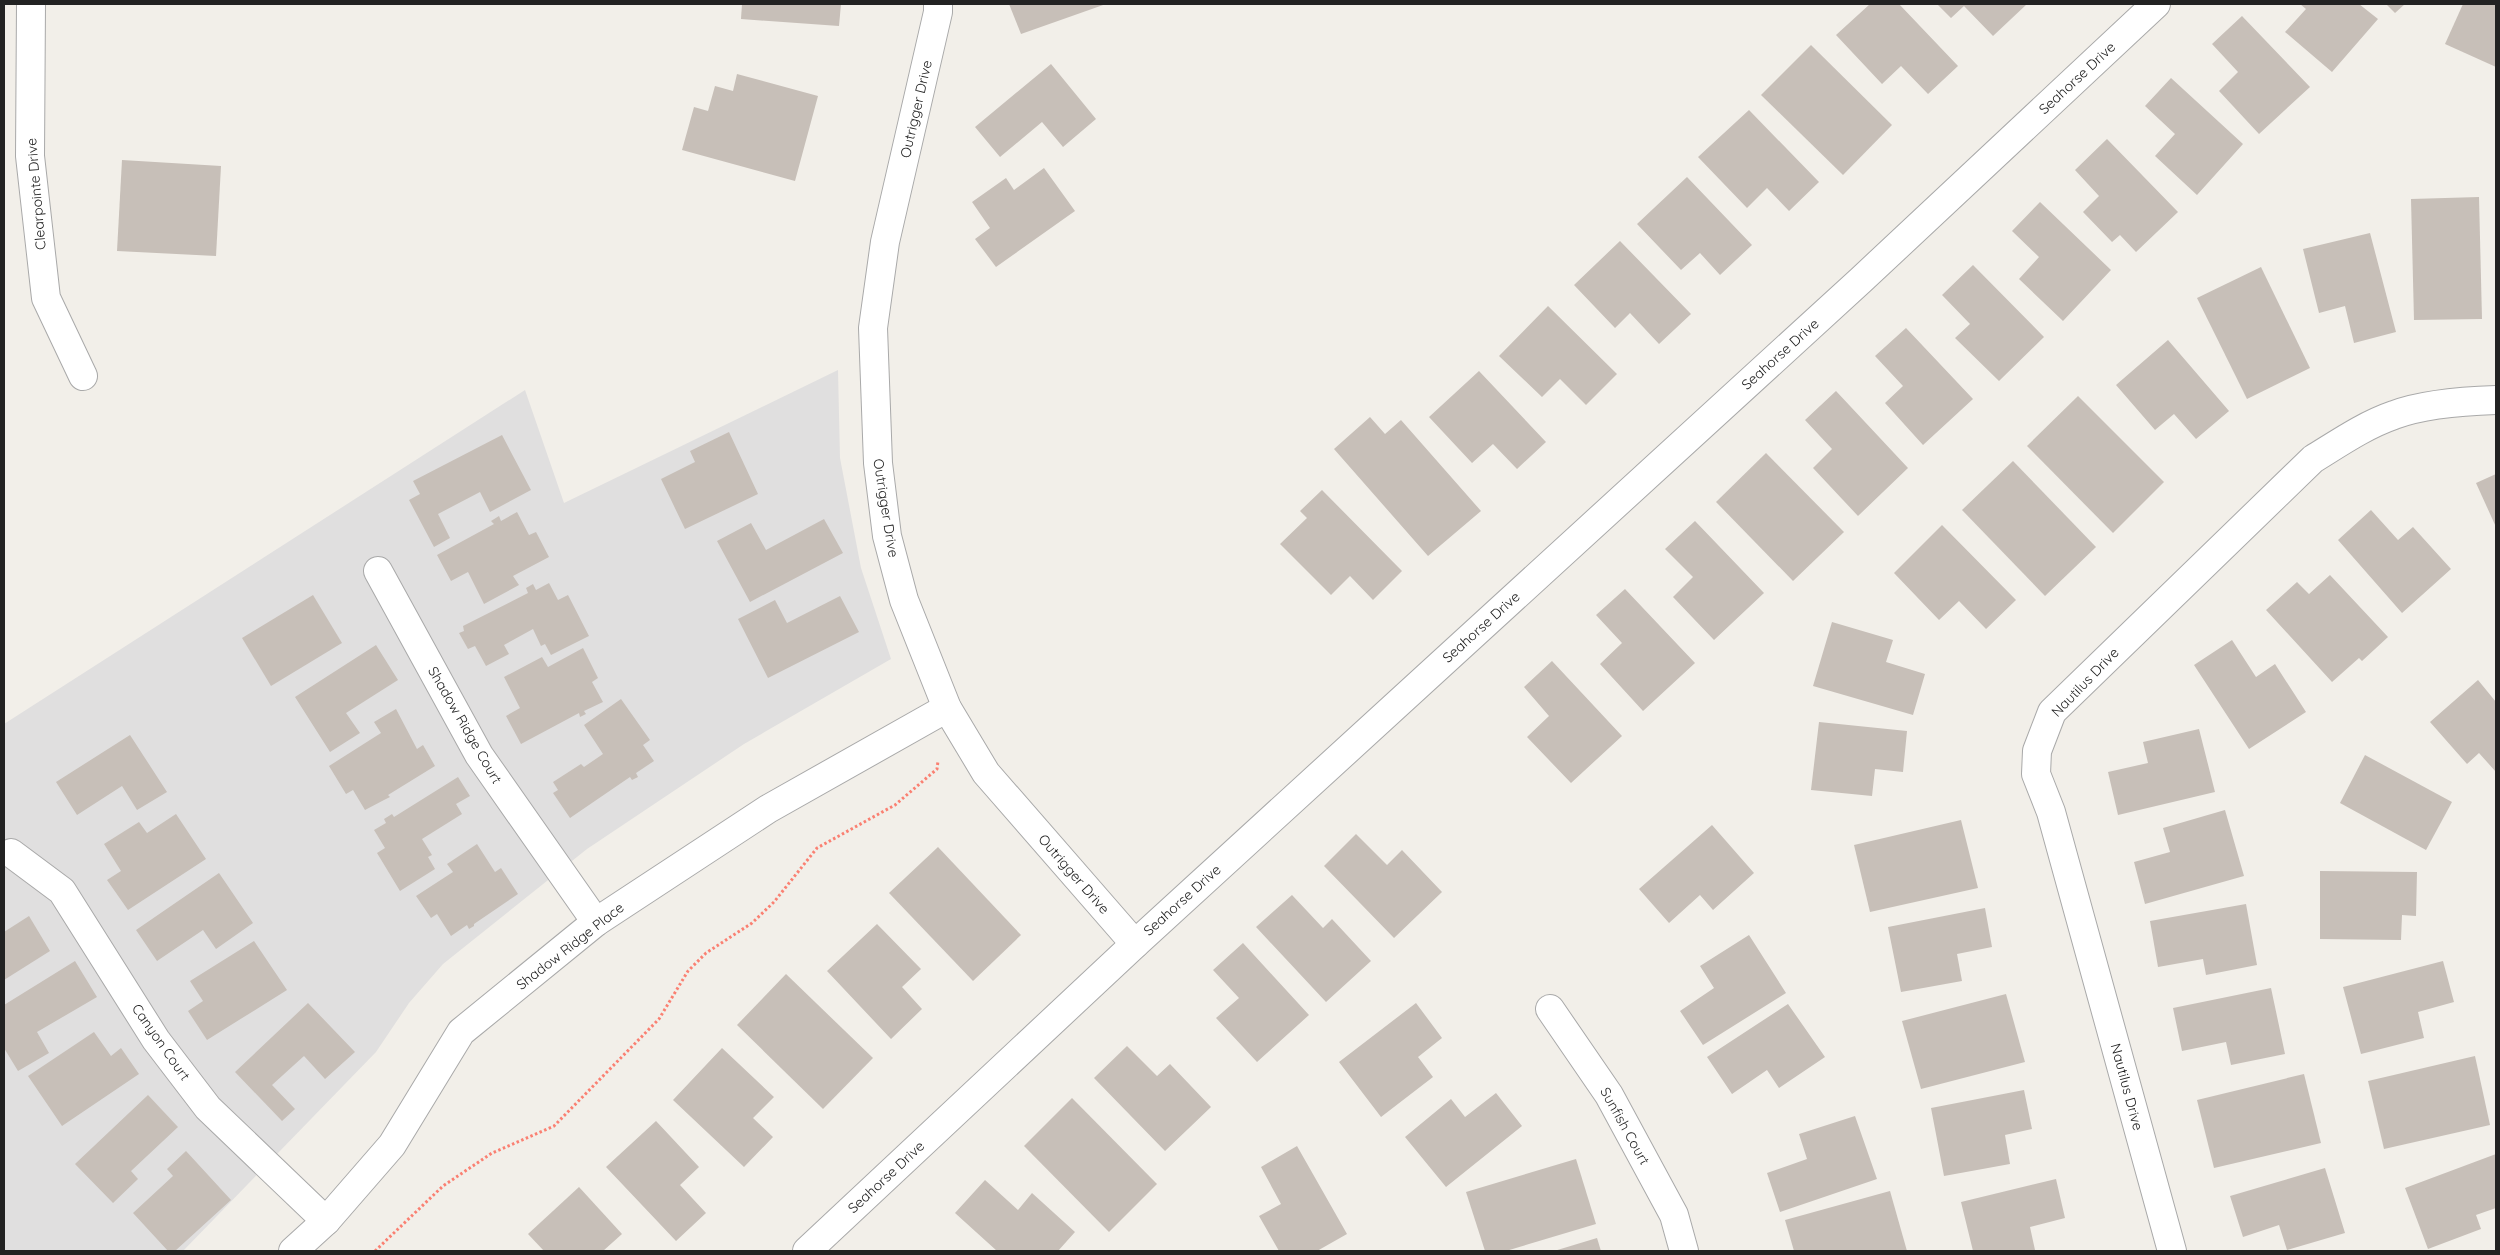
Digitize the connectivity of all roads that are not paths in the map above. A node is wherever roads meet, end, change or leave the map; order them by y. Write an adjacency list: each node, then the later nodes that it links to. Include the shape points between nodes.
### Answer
1 (31, 4): 4 (street, Clearpointe Drive, via 30,156 46,298)
2 (938, 4): 7 (street, Outrigger Drive, via 885,242 874,328 878,463 887,536 904,600)
3 (2156, 4): 10 (street, Seahorse Drive, via 1854,287)
4 (83, 376)
5 (2496, 400): 16 (street, Nautilus Drive, via 2463,401 2395,414 2356,432 2313,459 2052,712 2040,743 2036,774 2051,812)
6 (378, 571): 9 (street, Shadow Ridge Court, via 479,755)
7 (947, 708): 9 (street, Shadow Ridge Place, via 768,809); 10 (street, Outrigger Drive, via 986,773)
8 (11, 853): 12 (street, Canyon Court, via 62,891 156,1040 208,1108)
9 (596, 922): 12 (street, Shadow Ridge Place, via 460,1032 392,1144)
10 (1135, 944): 14 (street, Seahorse Drive)
11 (1550, 1009): 15 (street, Sunfish Court, via 1608,1094 1674,1215)
12 (326, 1222): 13 (street, Shadow Ridge Place)
13 (293, 1251)
14 (807, 1251)
15 (1684, 1251)
16 (2172, 1251)

